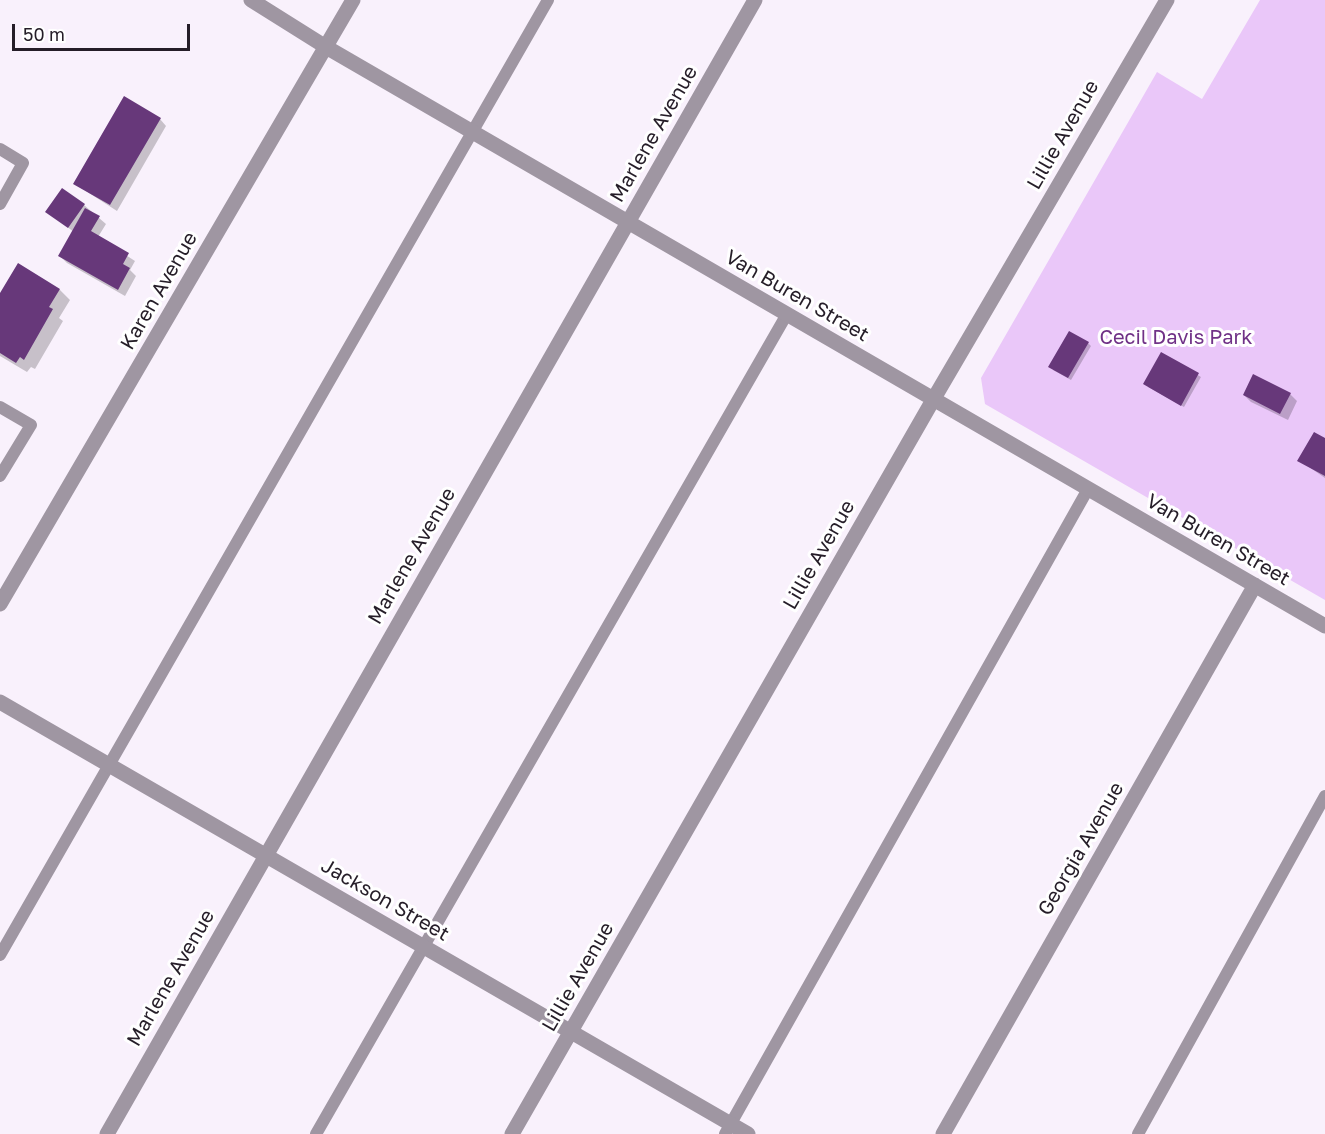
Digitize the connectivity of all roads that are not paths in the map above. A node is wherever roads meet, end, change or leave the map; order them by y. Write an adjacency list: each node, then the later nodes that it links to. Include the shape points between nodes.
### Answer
1 (251, 0): 6 (street, Van Buren Street)
2 (353, 0): 6 (street, Karen Avenue)
3 (548, 0): 7 (lane)
4 (755, 0): 10 (street, Marlene Avenue)
5 (1167, 0): 12 (street, Lillie Avenue)
6 (326, 47): 7 (street, Van Buren Street); 17 (street, Karen Avenue)
7 (472, 130): 10 (street, Van Buren Street); 20 (lane)
8 (0, 149): 9 (lane, via 23,163)
9 (0, 204)
10 (627, 222): 11 (street, Van Buren Street); 22 (street, Marlene Avenue)
11 (787, 314): 12 (street, Van Buren Street); 23 (lane)
12 (933, 400): 15 (street, Van Buren Street); 25 (street, Lillie Avenue)
13 (0, 407): 14 (lane, via 31,425)
14 (0, 476)
15 (1088, 489): 16 (street, Van Buren Street); 26 (lane)
16 (1255, 585): 18 (street, Van Buren Street); 31 (street, Georgia Avenue)
17 (0, 604)
18 (1325, 626)
19 (0, 702): 20 (street, Jackson Street)
20 (108, 765): 22 (street, Jackson Street); 24 (lane)
21 (1325, 796): 32 (lane)
22 (265, 855): 23 (street, Jackson Street); 27 (street, Marlene Avenue)
23 (424, 948): 25 (street, Jackson Street); 28 (lane)
24 (0, 955)
25 (571, 1032): 26 (street, Jackson Street); 29 (street, Lillie Avenue)
26 (728, 1129): 30 (street, Jackson Street)
27 (107, 1134)
28 (316, 1134)
29 (512, 1134)
30 (748, 1134)
31 (943, 1134)
32 (1138, 1134)

